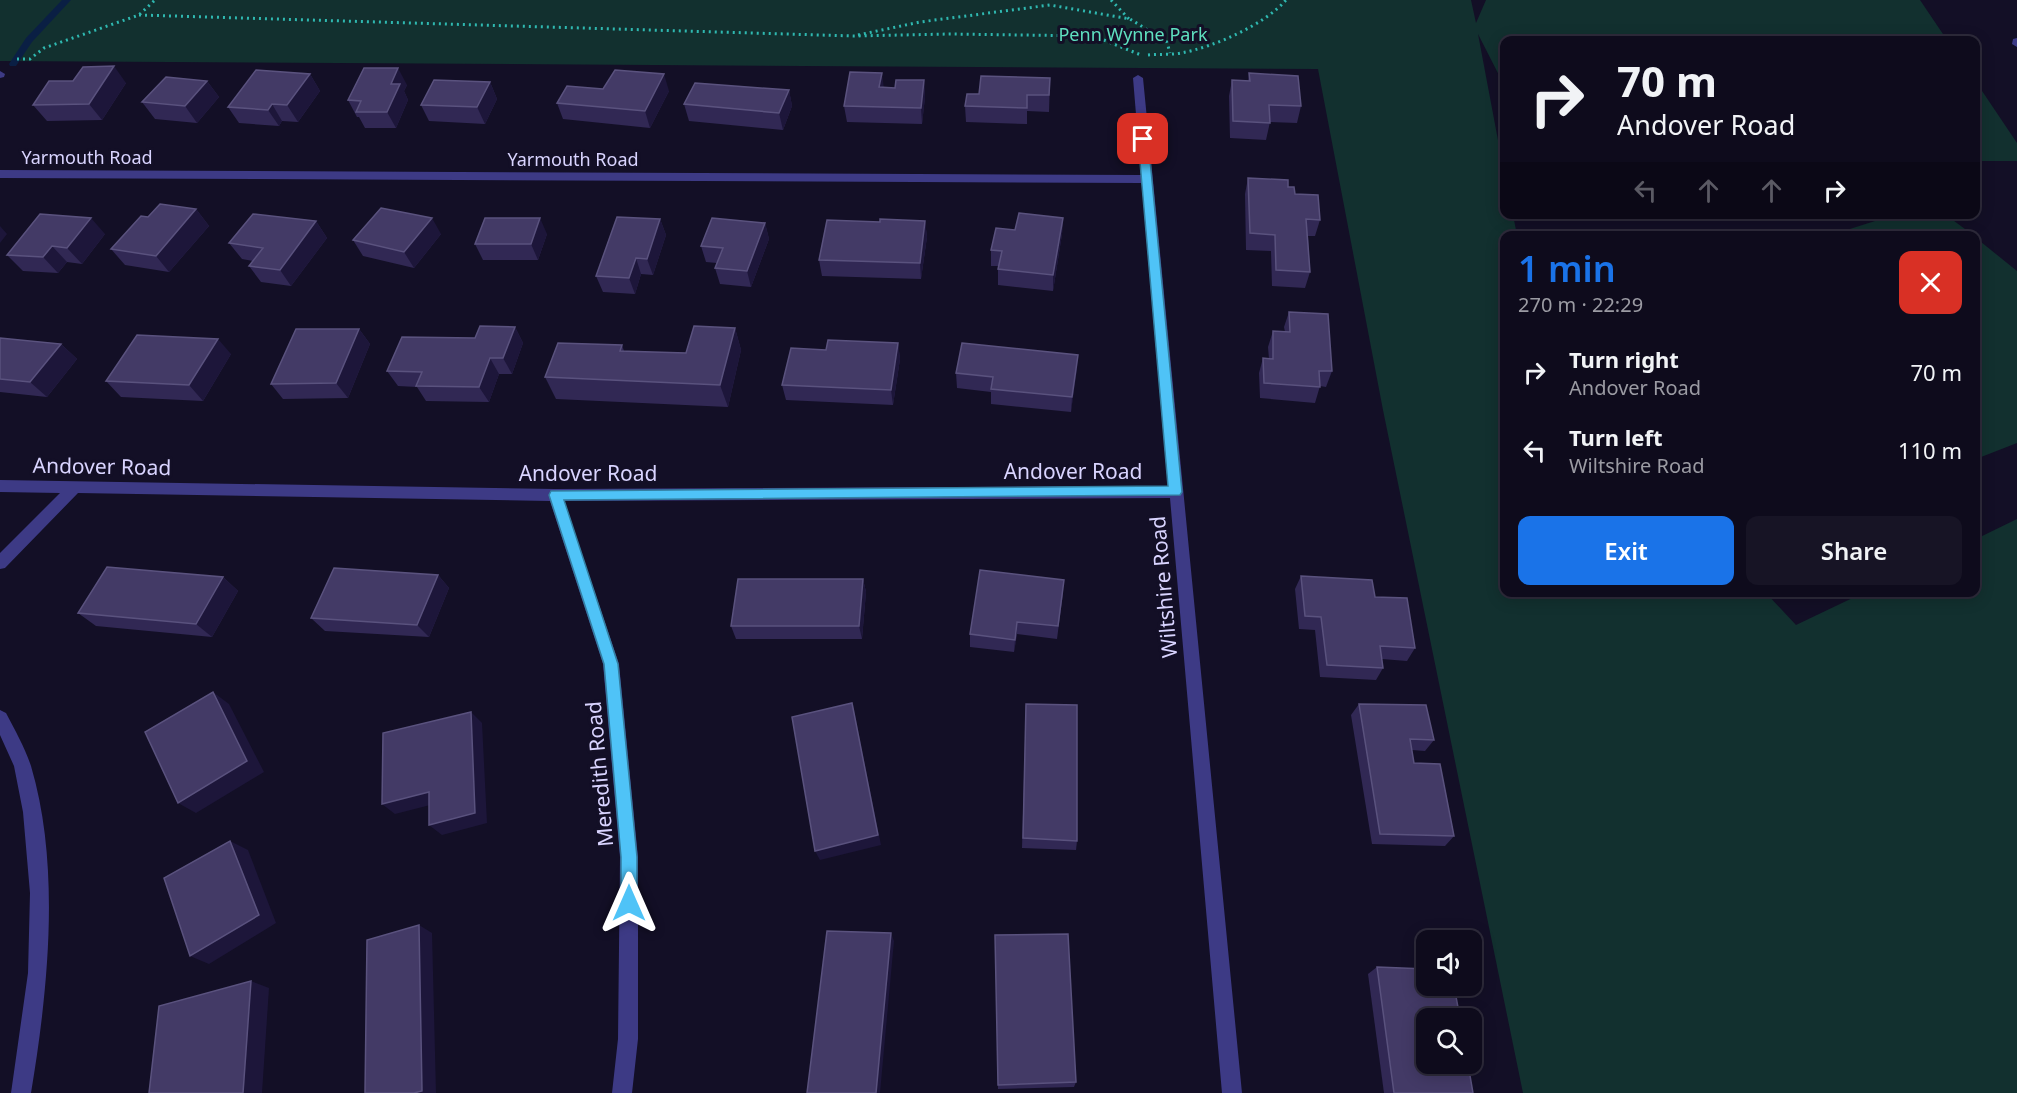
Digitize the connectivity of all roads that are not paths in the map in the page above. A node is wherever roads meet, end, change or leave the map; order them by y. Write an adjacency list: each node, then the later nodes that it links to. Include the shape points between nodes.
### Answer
1 (1138, 78): 3 (street, Wiltshire Road)
2 (0, 174): 3 (street, Yarmouth Road)
3 (1146, 179): 6 (street, Wiltshire Road)
4 (0, 486): 5 (street, Andover Road)
5 (76, 486): 7 (street, Andover Road); 8 (street)
6 (1175, 492): 7 (street, Andover Road); 12 (street, Wiltshire Road)
7 (555, 495): 11 (street, Meredith Road, via 611,664 629,857 628,1039)
8 (0, 563)
9 (0, 718): 10 (street, via 24,771 38,856 38,963)
10 (21, 1093)
11 (622, 1093)
12 (1232, 1093)

